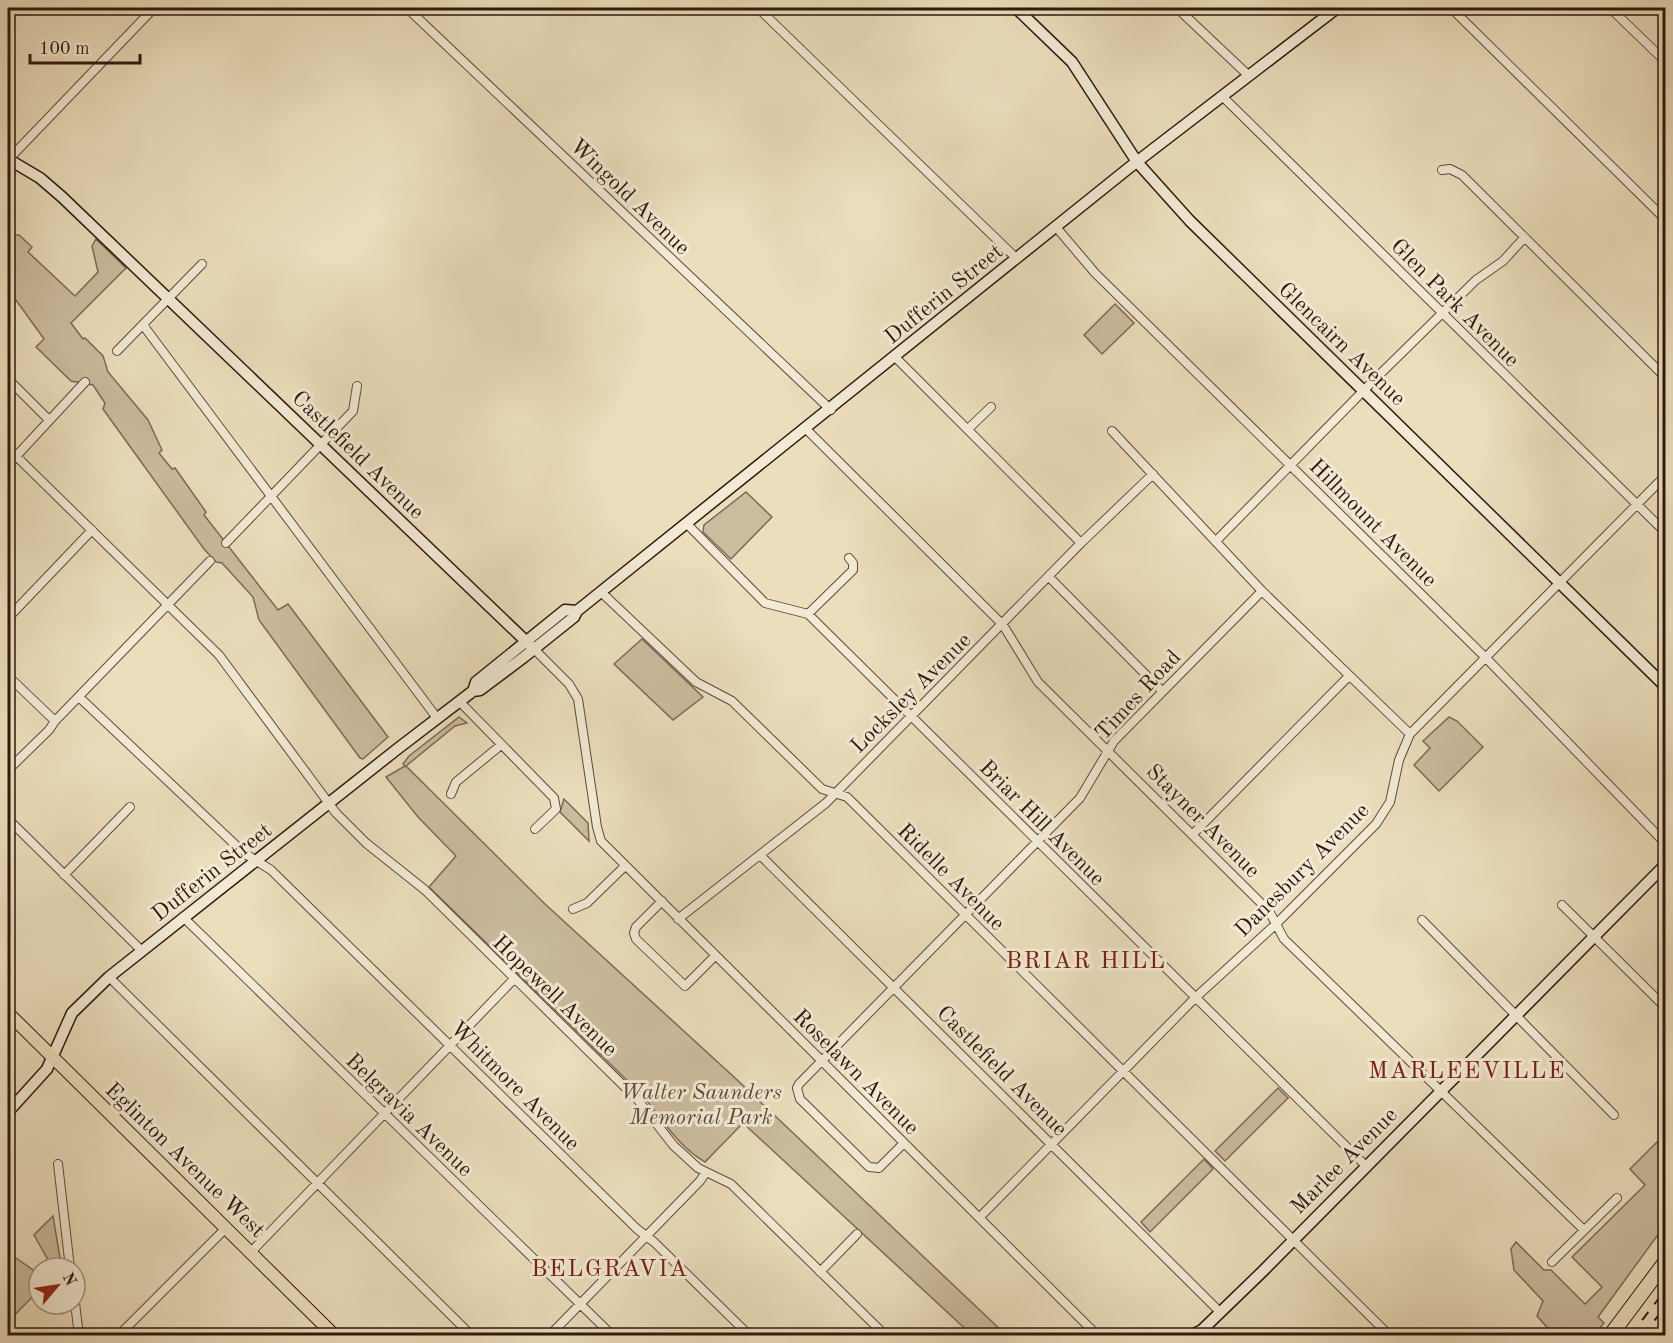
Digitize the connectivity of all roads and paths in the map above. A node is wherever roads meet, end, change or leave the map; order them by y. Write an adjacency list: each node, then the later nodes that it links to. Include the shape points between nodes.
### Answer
1 (154, 8): 12 (street)
2 (407, 8): 31 (street, Wingold Avenue)
3 (758, 8): 18 (street)
4 (1016, 8): 13 (street, Glencairn Avenue, via 1072,62)
5 (1177, 8): 10 (street)
6 (1335, 8): 10 (street, Dufferin Street)
7 (1451, 8): 15 (street)
8 (1610, 8): 9 (street)
9 (1665, 62)
10 (1248, 75): 11 (street, Dufferin Street)
11 (1222, 96): 13 (street, Dufferin Street); 21 (street, Glen Park Avenue)
12 (8, 159): 20 (street, Castlefield Avenue, via 40,178)
13 (1137, 162): 16 (street, Dufferin Street); 29 (street, Glencairn Avenue, via 1190,221)
14 (1442, 170): 17 (street, via 1462,175)
15 (1665, 220)
16 (1056, 227): 18 (street, Dufferin Street); 39 (street, Hillmount Avenue, via 1095,273)
17 (1524, 238): 21 (street); 25 (street)
18 (1016, 258): 24 (street, Dufferin Street)
19 (202, 264): 20 (street)
20 (169, 298): 22 (street); 36 (street, Castlefield Avenue)
21 (1442, 314): 29 (street); 43 (street, Glen Park Avenue)
22 (143, 325): 23 (street); 42 (street)
23 (117, 351)
24 (895, 357): 31 (street, Dufferin Street); 34 (street)
25 (1665, 378)
26 (8, 379): 32 (street)
27 (85, 382): 32 (street)
28 (357, 386): 36 (street, via 354,411)
29 (1364, 390): 39 (street); 53 (street, Glencairn Avenue)
30 (991, 407): 34 (street)
31 (831, 410): 33 (street, Dufferin Street)
32 (49, 420): 37 (street)
33 (806, 429): 44 (street, Dufferin Street); 60 (street, Stayner Avenue)
34 (968, 429): 49 (street)
35 (1112, 431): 40 (street)
36 (322, 444): 42 (street); 61 (street, Castlefield Avenue)
37 (16, 456): 38 (street); 45 (street, Hopewell Avenue)
38 (8, 465)
39 (1291, 465): 47 (street); 63 (street, Hillmount Avenue)
40 (1153, 474): 47 (street); 49 (street, Locksley Avenue)
41 (1665, 475): 43 (street, Danesbury Avenue)
42 (272, 497): 48 (street); 72 (street)
43 (1637, 504): 46 (street, Glen Park Avenue); 53 (street, Danesbury Avenue)
44 (686, 523): 55 (street, Dufferin Street); 58 (street, via 765,603)
45 (92, 530): 56 (street, Hopewell Avenue); 59 (street)
46 (1665, 533)
47 (1217, 540): 54 (street)
48 (226, 543)
49 (1081, 543): 52 (street, Locksley Avenue)
50 (849, 558): 58 (street, via 853,570)
51 (210, 561): 56 (street)
52 (1049, 577): 60 (street, Locksley Avenue); 68 (street)
53 (1560, 582): 63 (street, Danesbury Avenue); 66 (street, Glencairn Avenue)
54 (1262, 591): 65 (street); 68 (street, Times Road)
55 (601, 592): 57 (street, Dufferin Street); 78 (street, Ridelle Avenue, via 696,681 732,701 822,789)
56 (168, 604): 69 (street); 80 (street, Hopewell Avenue, via 219,655)
57 (577, 611): 61 (street, Dufferin Street, via 565,610); 62 (street, Dufferin Street)
58 (808, 614): 71 (street, Briar Hill Avenue)
59 (8, 618)
60 (1003, 624): 71 (street, Locksley Avenue); 76 (street, Stayner Avenue, via 1038,682)
61 (525, 640): 62 (street, Castlefield Avenue); 67 (street, Dufferin Street, via 476,682)
62 (534, 649): 67 (street, Dufferin Street, via 480,690); 83 (street, Castlefield Avenue, via 569,684 578,699)
63 (1485, 657): 74 (street, Danesbury Avenue); 87 (street, Hillmount Avenue)
64 (8, 676): 73 (street)
65 (1348, 677): 74 (street); 85 (street)
66 (1665, 687)
67 (473, 691): 70 (street, Dufferin Street)
68 (1161, 691): 76 (street, Times Road)
69 (79, 697): 73 (street); 89 (street, Whitmore Avenue)
70 (460, 702): 72 (street, Dufferin Street); 75 (street)
71 (911, 716): 78 (street, Locksley Avenue); 86 (street, Briar Hill Avenue)
72 (437, 718): 80 (street, Dufferin Street)
73 (55, 721): 77 (street)
74 (1410, 734): 100 (street, Danesbury Avenue, via 1399,760 1390,802 1381,817)
75 (501, 745): 79 (street, via 456,782); 84 (street, via 554,798 555,809)
76 (1107, 749): 85 (street, Stayner Avenue); 86 (street, Times Road, via 1080,798)
77 (8, 770)
78 (835, 793): 88 (street, Locksley Avenue); 96 (street, Ridelle Avenue, via 847,797)
79 (451, 794)
80 (330, 803): 89 (street, Dufferin Street); 105 (street, Hopewell Avenue, via 366,843 425,890)
81 (130, 807): 92 (street)
82 (8, 819): 92 (street)
83 (597, 827): 91 (street, Roselawn Avenue, via 601,841)
84 (535, 829)
85 (1193, 834): 100 (street, Stayner Avenue, via 1269,911)
86 (1036, 842): 96 (street, Times Road); 107 (street, Briar Hill Avenue)
87 (1665, 844)
88 (760, 855): 98 (street, Locksley Avenue); 106 (street, Castlefield Avenue)
89 (256, 862): 97 (street, Dufferin Street); 111 (street, Whitmore Avenue, via 271,870)
90 (1665, 864): 101 (street, Marlee Avenue)
91 (624, 867): 93 (street, Roselawn Avenue); 95 (street, via 587,903)
92 (64, 875): 102 (street)
93 (662, 901): 98 (street, Roselawn Avenue); 103 (street, via 636,927 634,936 685,986)
94 (1562, 904): 101 (street)
95 (573, 909)
96 (965, 914): 106 (street, Times Road); 114 (street, Ridelle Avenue)
97 (183, 917): 102 (street, Dufferin Street); 117 (street, Belgravia Avenue)
98 (678, 919): 103 (street, Roselawn Avenue)
99 (1422, 920): 110 (street)
100 (1275, 925): 107 (street, Danesbury Avenue); 115 (street, Stayner Avenue, via 1284,939)
101 (1594, 937): 108 (street); 110 (street, Marlee Avenue)
102 (142, 951): 104 (street, Dufferin Street)
103 (716, 956): 113 (street, Roselawn Avenue)
104 (109, 977): 112 (street, Dufferin Street, via 72,1013); 124 (street)
105 (513, 980): 111 (street); 123 (street, Hopewell Avenue, via 638,1101 673,1145)
106 (892, 988): 113 (street, Times Road); 120 (street, Castlefield Avenue)
107 (1195, 998): 114 (street, Danesbury Avenue); 122 (street, Briar Hill Avenue)
108 (1665, 1008)
109 (8, 1013): 112 (main road, Eglinton Avenue West)
110 (1516, 1014): 115 (street, Marlee Avenue); 118 (street)
111 (451, 1046): 117 (street); 130 (street, Whitmore Avenue)
112 (51, 1057): 116 (street, Dufferin Street, via 42,1076); 127 (main road, Eglinton Avenue West)
113 (821, 1061): 119 (street, Roselawn Avenue); 119 (street, Times Road, via 797,1089 800,1099 869,1167 879,1168)
114 (1123, 1071): 120 (street, Danesbury Avenue); 131 (street, Ridelle Avenue)
115 (1440, 1090): 122 (street, Marlee Avenue); 128 (street, Stayner Avenue)
116 (8, 1112)
117 (383, 1114): 124 (street); 137 (street, Belgravia Avenue)
118 (1614, 1115)
119 (904, 1143): 126 (street, Roselawn Avenue)
120 (1051, 1144): 126 (street, Danesbury Avenue); 138 (street, Castlefield Avenue)
121 (58, 1164): 133 (street)
122 (1365, 1165): 131 (street, Marlee Avenue)
123 (706, 1172): 130 (street); 136 (street, Hopewell Avenue, via 731,1184)
124 (316, 1182): 132 (street); 144 (street)
125 (1617, 1198): 128 (street)
126 (980, 1218): 149 (street, Roselawn Avenue)
127 (226, 1228): 132 (main road, Eglinton Avenue West); 142 (street)
128 (1584, 1230): 135 (street)
129 (857, 1234): 136 (street)
130 (647, 1236): 137 (street); 147 (street, Whitmore Avenue)
131 (1293, 1238): 138 (street, Marlee Avenue); 151 (street, Ridelle Avenue)
132 (250, 1252): 143 (main road, Eglinton Avenue West)
133 (69, 1256)
134 (1665, 1261): 152 (highway)
135 (1552, 1262)
136 (820, 1272): 148 (street, Hopewell Avenue)
137 (580, 1304): 145 (street); 146 (street, Belgravia Avenue)
138 (1220, 1312): 140 (street, Marlee Avenue)
139 (77, 1316): 141 (street)
140 (1201, 1333): 150 (street, Marlee Avenue)
141 (79, 1335)
142 (118, 1335)
143 (335, 1335)
144 (472, 1335)
145 (549, 1335)
146 (613, 1335)
147 (750, 1335)
148 (886, 1335)
149 (1098, 1335)
150 (1190, 1335)
151 (1390, 1335)
152 (1610, 1335)

